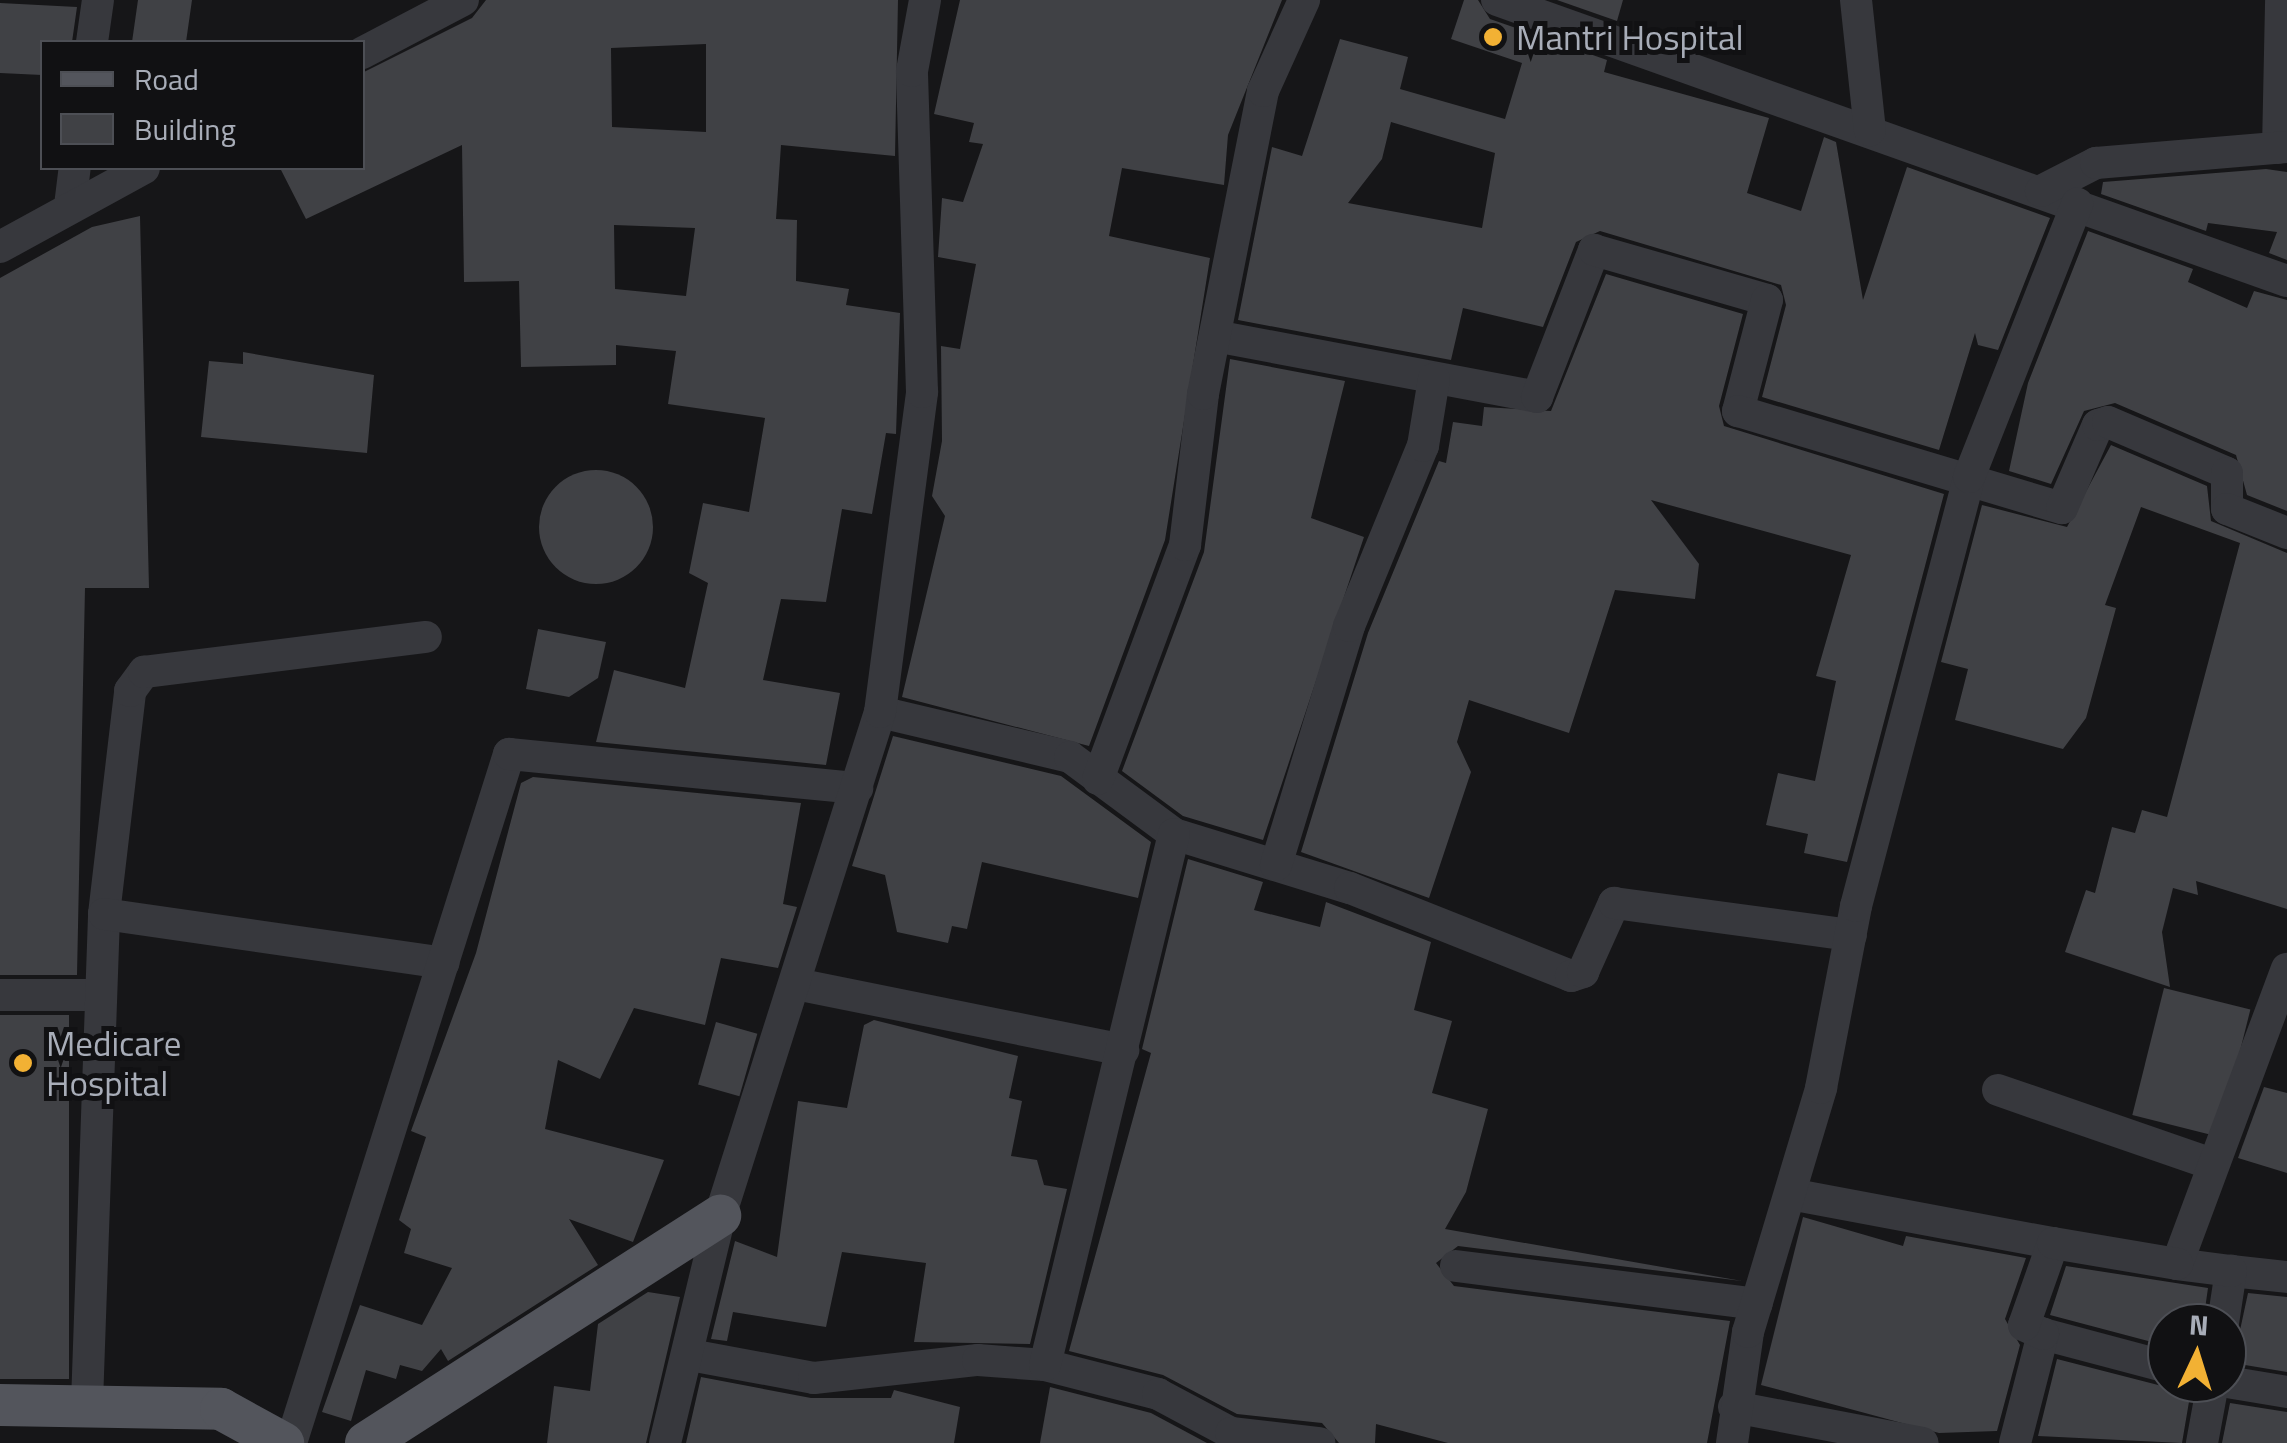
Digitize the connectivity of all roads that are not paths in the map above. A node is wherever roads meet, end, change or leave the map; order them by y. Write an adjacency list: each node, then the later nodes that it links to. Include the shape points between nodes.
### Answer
1 (98, 0): 8 (street)
2 (463, 0): 9 (street)
3 (925, 0): 24 (street, via 912,71 922,392)
4 (1304, 0): 19 (street, via 1263,91)
5 (1497, 0): 10 (street)
6 (1856, 0): 10 (street)
7 (2281, 0): 11 (street)
8 (92, 40)
9 (365, 50)
10 (1870, 130): 14 (street)
11 (2283, 148): 14 (street, via 2096,163)
12 (75, 170): 16 (street)
13 (140, 170): 16 (street)
14 (2041, 190): 15 (street)
15 (2077, 204): 18 (street); 21 (street)
16 (70, 206): 17 (street)
17 (0, 247)
18 (2287, 281)
19 (1215, 336): 20 (street); 25 (street, via 1185,545)
20 (1434, 379): 21 (street, via 1540,396 1594,250 1767,300 1738,411); 28 (street, via 1422,446 1349,626)
21 (1969, 477): 22 (street, via 2066,508 2104,421 2227,473 2227,509); 30 (street)
22 (2287, 533)
23 (426, 637): 29 (street, via 144,672 130,692)
24 (880, 712): 25 (street, via 1070,757); 26 (street)
25 (1098, 779): 27 (street)
26 (857, 788): 31 (street, via 510,754); 33 (street)
27 (1174, 834): 28 (street); 37 (street)
28 (1276, 865): 30 (street, via 1571,976 1584,972 1614,903)
29 (104, 914): 31 (street); 34 (street)
30 (1851, 935): 40 (street)
31 (443, 964): 61 (street)
32 (2287, 970): 36 (street)
33 (796, 984): 37 (street); 41 (street)
34 (101, 994): 35 (street); 55 (street)
35 (0, 996)
36 (2282, 1002): 39 (street)
37 (1123, 1050): 52 (street)
38 (1998, 1090): 39 (street)
39 (2212, 1164): 43 (street)
40 (1790, 1194): 42 (street); 48 (street)
41 (720, 1216): 50 (street); 62 (main road)
42 (2053, 1243): 43 (street); 49 (street, via 2024,1325)
43 (2178, 1264): 45 (street)
44 (1456, 1266): 48 (street)
45 (2232, 1271): 46 (street); 47 (street)
46 (2287, 1277)
47 (2226, 1303)
48 (1757, 1304): 58 (street)
49 (2044, 1334): 51 (street); 67 (street)
50 (690, 1355): 52 (street, via 814,1378 978,1360); 63 (street)
51 (2147, 1362)
52 (1045, 1365): 59 (street, via 1158,1394)
53 (2247, 1385): 54 (street)
54 (2287, 1392)
55 (87, 1403): 57 (main road); 60 (main road, via 221,1409)
56 (2209, 1403): 68 (street)
57 (0, 1405)
58 (1734, 1407): 65 (street); 66 (street)
59 (1230, 1438): 64 (street)
60 (283, 1443)
61 (291, 1443)
62 (366, 1443)
63 (665, 1443)
64 (1319, 1443)
65 (1732, 1443)
66 (1923, 1443)
67 (2015, 1443)
68 (2202, 1443)

